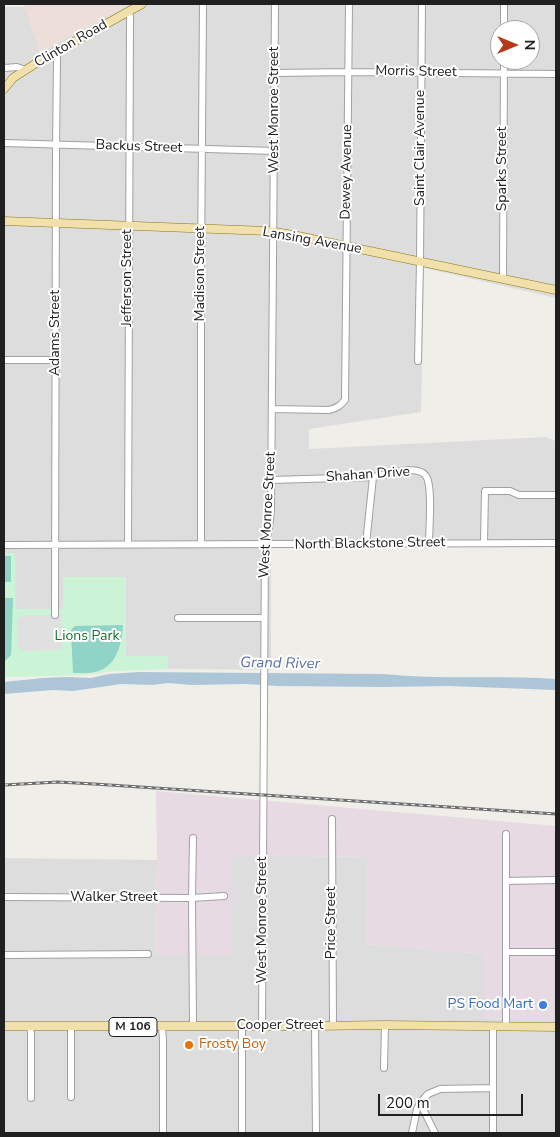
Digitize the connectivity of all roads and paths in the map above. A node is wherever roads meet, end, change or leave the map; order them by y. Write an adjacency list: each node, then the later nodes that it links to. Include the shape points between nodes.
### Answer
1 (142, 4): 7 (main road, Clinton Road)
2 (203, 4): 21 (street, Madison Street)
3 (275, 4): 13 (street, West Monroe Street)
4 (349, 4): 12 (street, Dewey Avenue)
5 (422, 4): 14 (street, Saint Clair Avenue)
6 (504, 4): 8 (street)
7 (129, 11): 9 (main road, Clinton Road); 20 (street, Jefferson Street)
8 (504, 20)
9 (55, 52): 11 (main road, Clinton Road); 19 (street, Adams Street)
10 (4, 68): 11 (street)
11 (25, 70): 17 (main road, Clinton Road)
12 (348, 72): 13 (street, Morris Street); 14 (street, Morris Street); 28 (street, Dewey Avenue)
13 (275, 73): 22 (street, West Monroe Street)
14 (421, 73): 15 (street, Morris Street); 29 (street, Saint Clair Avenue)
15 (504, 73): 16 (street, Morris Street); 30 (street, Sparks Street)
16 (556, 74)
17 (4, 89)
18 (4, 143): 19 (street, Backus Street)
19 (56, 144): 20 (street, Backus Street); 24 (street, Adams Street)
20 (129, 147): 21 (street, Backus Street); 25 (street, Jefferson Street)
21 (202, 149): 22 (street, Backus Street); 26 (street, Madison Street)
22 (275, 151): 27 (street, West Monroe Street)
23 (4, 221): 24 (main road, Lansing Avenue)
24 (56, 223): 25 (main road, Lansing Avenue); 33 (street, Adams Street)
25 (128, 226): 26 (main road, Lansing Avenue); 47 (street, Jefferson Street)
26 (201, 228): 27 (main road, Lansing Avenue); 43 (street, Madison Street)
27 (274, 232): 28 (main road, Lansing Avenue); 35 (street, West Monroe Street)
28 (347, 246): 29 (main road, Lansing Avenue); 35 (street, Dewey Avenue, via 345,400 336,409 329,410)
29 (420, 262): 30 (main road, Lansing Avenue); 34 (street, Saint Clair Avenue)
30 (503, 279): 31 (main road, Lansing Avenue)
31 (556, 290)
32 (4, 360): 33 (street)
33 (56, 360): 42 (street, Adams Street)
34 (418, 361)
35 (272, 409): 37 (street, West Monroe Street)
36 (372, 477): 37 (street, Shahan Drive); 39 (street, Shahan Drive, via 408,470 426,476); 45 (street)
37 (271, 480): 44 (street, West Monroe Street, via 271,511)
38 (556, 495): 40 (street, via 486,491)
39 (429, 543): 40 (street, North Blackstone Street); 45 (street, North Blackstone Street)
40 (484, 543): 41 (street, North Blackstone Street)
41 (556, 543)
42 (55, 544): 46 (street, North Blackstone Street); 47 (street, North Blackstone Street); 48 (street, Adams Street)
43 (201, 544): 44 (street, North Blackstone Street); 47 (street, North Blackstone Street)
44 (265, 544): 45 (street, North Blackstone Street); 50 (street, West Monroe Street)
45 (366, 544)
46 (4, 545)
47 (128, 545)
48 (55, 615)
49 (178, 618): 50 (street)
50 (264, 618): 68 (street, West Monroe Street)
51 (332, 819): 70 (street, Price Street)
52 (506, 834): 55 (street)
53 (193, 838): 58 (street)
54 (556, 880): 55 (street)
55 (506, 881): 59 (street)
56 (224, 896): 58 (street, Walker Street)
57 (4, 897): 58 (street, Walker Street)
58 (192, 898): 66 (street)
59 (506, 952): 60 (street); 72 (street)
60 (556, 952)
61 (148, 954): 62 (street)
62 (4, 955)
63 (385, 1025): 70 (main road, Cooper Street / M 106); 71 (main road, Cooper Street / M 106); 76 (street)
64 (4, 1026): 65 (main road, Cooper Street / M 106)
65 (30, 1026): 73 (main road, Cooper Street / M 106); 79 (street)
66 (193, 1026): 67 (main road, Cooper Street / M 106); 74 (main road, Cooper Street / M 106)
67 (242, 1026): 68 (main road, Cooper Street / M 106); 82 (street)
68 (262, 1026): 69 (main road, Cooper Street / M 106)
69 (316, 1026): 70 (main road, Cooper Street / M 106); 83 (street)
70 (333, 1026)
71 (493, 1026): 72 (main road, Cooper Street / M 106); 77 (street)
72 (506, 1026): 75 (main road, Cooper Street / M 106)
73 (71, 1027): 74 (main road, Cooper Street / M 106); 78 (street)
74 (162, 1027): 81 (street)
75 (556, 1027)
76 (384, 1068)
77 (493, 1088): 80 (street, via 440,1089 428,1094); 86 (street)
78 (71, 1097)
79 (31, 1098)
80 (420, 1103): 84 (street); 85 (street)
81 (163, 1133)
82 (242, 1133)
83 (316, 1133)
84 (412, 1133)
85 (434, 1133)
86 (493, 1133)

